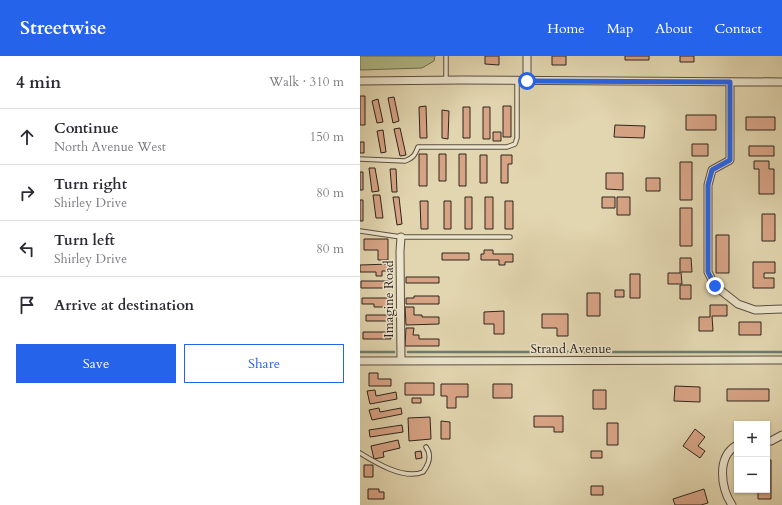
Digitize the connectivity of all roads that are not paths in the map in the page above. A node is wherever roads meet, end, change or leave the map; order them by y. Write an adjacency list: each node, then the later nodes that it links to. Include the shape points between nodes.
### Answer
1 (446, 56): 3 (lane)
2 (527, 56): 6 (street)
3 (446, 80): 4 (street); 5 (street)
4 (360, 81)
5 (517, 81): 6 (street); 9 (lane, via 515,144 507,147 418,146 415,155 405,161)
6 (527, 81): 7 (street)
7 (730, 82): 8 (street); 13 (street, via 730,160 712,170 708,185 708,272 715,286 738,304 756,310)
8 (782, 82)
9 (360, 159)
10 (360, 231): 11 (lane)
11 (402, 237): 12 (lane); 16 (street, Imagine Road)
12 (510, 237)
13 (782, 309)
14 (782, 360): 16 (street, Strand Avenue)
15 (360, 361): 16 (street, Strand Avenue)
16 (401, 361)
17 (782, 435): 19 (street)
18 (782, 440): 20 (street)
19 (770, 441)
20 (770, 441)
21 (426, 447): 23 (lane, via 429,456 427,466 423,472 414,475 394,470)
22 (734, 447): 24 (street, via 727,455 722,473 724,489)
23 (360, 453)
24 (732, 505)

